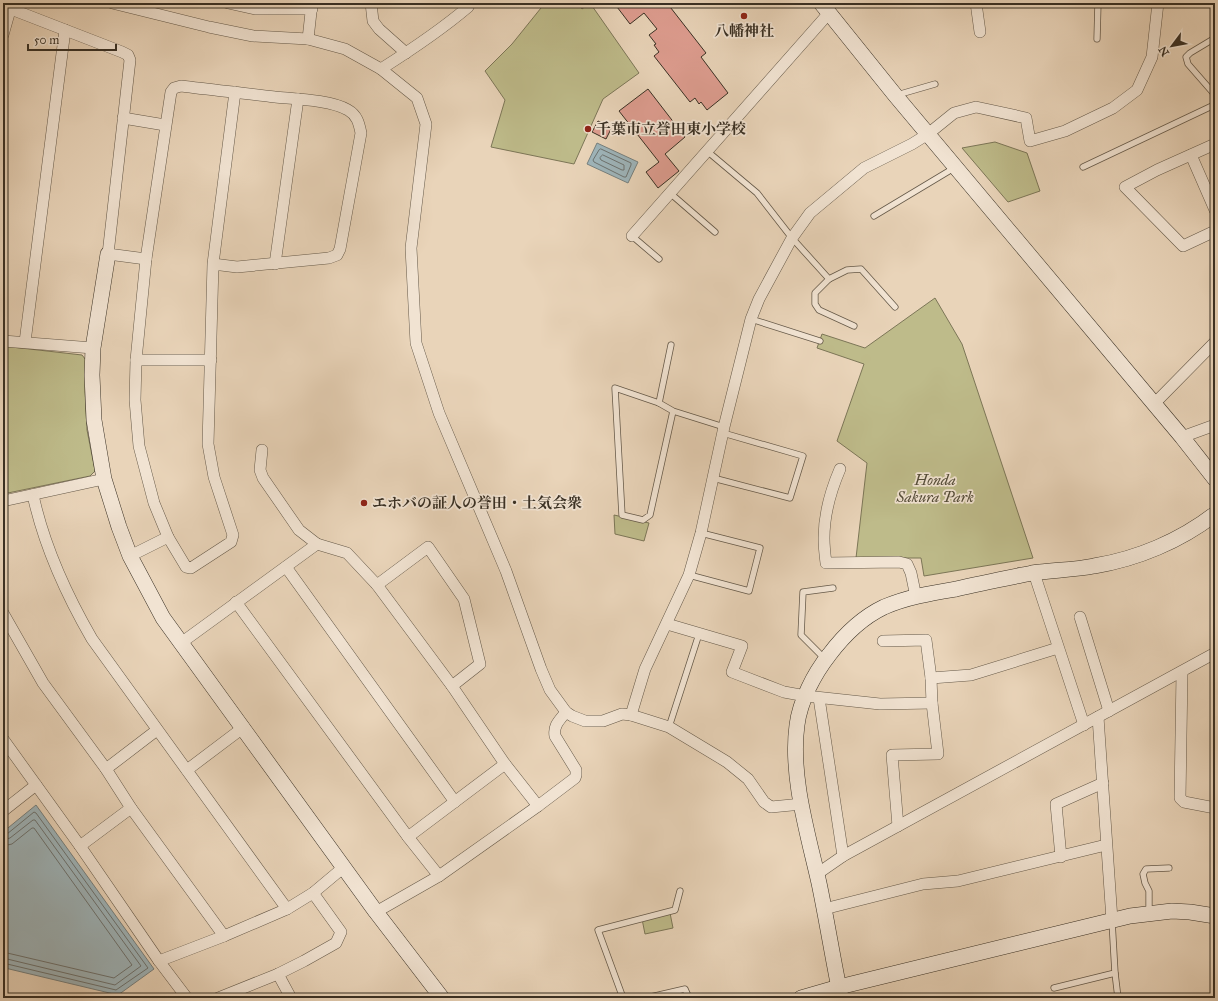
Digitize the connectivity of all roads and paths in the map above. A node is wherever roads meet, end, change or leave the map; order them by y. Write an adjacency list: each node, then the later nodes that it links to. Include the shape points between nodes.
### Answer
1 (112, 3): 15 (street, via 253,36)
2 (228, 3): 9 (street, via 254,9)
3 (371, 3): 17 (street, via 373,21)
4 (470, 3): 17 (street, via 447,25)
5 (976, 3): 12 (street)
6 (1098, 3): 16 (lane)
7 (1158, 3): 27 (street, via 1152,58 1143,79 1138,90 1113,108 1065,131 1030,141 1026,118 976,107 954,113)
8 (11, 6): 11 (street); 13 (street)
9 (312, 6): 15 (street)
10 (825, 8): 21 (street); 29 (street)
11 (66, 30): 25 (street, via 128,55 130,60); 51 (street)
12 (980, 32)
13 (3, 35)
14 (1215, 38): 22 (lane, via 1186,57 1188,64)
15 (308, 39): 18 (street, via 346,49)
16 (1097, 39)
17 (406, 53): 18 (street)
18 (381, 69): 97 (street, via 417,98 426,124 411,248 416,343 439,413 506,572 541,669 550,690)
19 (935, 84): 21 (lane)
20 (235, 92): 23 (street); 26 (street, via 180,86 174,88 170,92); 43 (street)
21 (895, 95): 27 (street)
22 (1215, 95)
23 (298, 99): 44 (street); 44 (street, via 337,105 348,110 360,124 361,133 337,255)
24 (1215, 102): 31 (lane, via 1212,106)
25 (124, 118): 26 (street); 40 (street)
26 (165, 125): 41 (street)
27 (928, 134): 32 (street); 39 (street, via 864,168 810,213)
28 (1215, 144): 30 (street)
29 (707, 151): 33 (street); 39 (lane, via 757,193)
30 (1190, 155): 34 (street); 36 (street, via 1125,187 1183,246)
31 (1083, 166)
32 (956, 167): 35 (lane); 58 (street)
33 (670, 193): 37 (lane); 38 (street)
34 (1215, 210)
35 (874, 216)
36 (1215, 231)
37 (715, 232)
38 (632, 236): 42 (lane)
39 (792, 238): 45 (lane); 47 (street)
40 (108, 254): 41 (street); 54 (street)
41 (146, 259): 55 (street)
42 (658, 259)
43 (213, 264): 44 (street, via 237,267); 56 (street)
44 (275, 264)
45 (829, 279): 46 (lane, via 847,270 861,269); 48 (lane, via 815,294 815,304 819,310)
46 (895, 307)
47 (751, 319): 50 (lane); 61 (street)
48 (854, 326)
49 (3, 341): 51 (street)
50 (820, 341)
51 (25, 342): 54 (street)
52 (1215, 342): 58 (street)
53 (671, 345): 57 (lane)
54 (93, 348): 66 (street, via 94,420)
55 (136, 360): 56 (street); 72 (street, via 135,400 139,446 154,503)
56 (211, 360): 72 (street, via 208,444 214,477 234,534 231,542 191,568 186,567)
57 (659, 403): 59 (lane); 59 (lane, via 615,388 622,515 643,520 650,515)
58 (1154, 404): 62 (street)
59 (674, 411): 61 (lane)
60 (1215, 425): 62 (street)
61 (724, 430): 65 (street); 65 (lane, via 803,456 790,498)
62 (1182, 437): 67 (street)
63 (262, 450): 73 (street, via 260,470 263,478 299,530)
64 (840, 469): 80 (street, via 827,515 824,538 826,563 907,564 912,573)
65 (713, 478): 71 (street)
66 (104, 479): 68 (street); 74 (street)
67 (1215, 479)
68 (33, 495): 69 (street); 103 (street, via 51,555 80,617 108,662)
69 (3, 501)
70 (1215, 514): 76 (street, via 1151,551 1093,567)
71 (700, 533): 77 (street); 77 (lane, via 760,548 749,591)
72 (168, 537): 74 (street)
73 (317, 544): 75 (street); 78 (street, via 347,553)
74 (130, 556): 87 (street, via 163,618)
75 (286, 567): 81 (street); 110 (street)
76 (1034, 573): 80 (street); 88 (street)
77 (689, 574): 84 (street)
78 (377, 585): 93 (street); 93 (street, via 428,547 464,599 480,664)
79 (833, 588): 90 (lane, via 803,592 801,635)
80 (916, 597): 90 (street, via 885,607 862,620 843,636)
81 (236, 602): 87 (street); 117 (street)
82 (3, 613): 106 (street, via 42,683)
83 (1080, 618): 96 (street)
84 (667, 624): 85 (street); 98 (street, via 645,669)
85 (699, 634): 94 (street, via 742,646 732,672 784,692); 102 (lane)
86 (883, 641): 92 (street, via 926,640)
87 (181, 643): 101 (street)
88 (1058, 648): 92 (street, via 970,675); 100 (street)
89 (1215, 653): 91 (street)
90 (826, 659): 94 (street, via 815,674)
91 (1182, 672): 96 (street); 114 (street, via 1180,798 1184,802)
92 (931, 678): 95 (street)
93 (452, 686): 105 (street)
94 (812, 697): 95 (street, via 880,704); 111 (street, via 797,724 797,772); 120 (street)
95 (932, 703): 116 (street, via 938,754 892,755)
96 (1109, 711): 99 (street)
97 (566, 712): 98 (street, via 585,721 603,721 622,714); 112 (street, via 554,731 576,770 576,775)
98 (631, 715): 102 (street)
99 (1098, 717): 100 (street); 108 (street)
100 (1084, 725): 116 (street)
101 (244, 727): 107 (street); 122 (street)
102 (668, 727): 111 (street, via 727,762 748,779 764,802 771,807)
103 (158, 730): 106 (street); 107 (street)
104 (3, 739): 109 (street)
105 (506, 764): 110 (street); 112 (street)
106 (106, 769): 113 (street)
107 (186, 770): 128 (street)
108 (1103, 782): 118 (street); 121 (street, via 1056,804)
109 (36, 785): 115 (street); 119 (street)
110 (455, 802): 117 (street)
111 (802, 804): 124 (street)
112 (538, 806): 125 (street)
113 (131, 808): 119 (street); 134 (street)
114 (1215, 808)
115 (3, 811)
116 (898, 826): 120 (street)
117 (408, 837): 125 (street)
118 (1106, 845): 121 (street); 133 (street)
119 (80, 846): 135 (street)
120 (843, 856): 124 (street)
121 (1061, 856): 129 (street, via 958,881 924,884)
122 (344, 867): 127 (street); 130 (street)
123 (1169, 868): 131 (lane, via 1146,869 1143,874 1149,891)
124 (817, 874): 129 (street)
125 (439, 876): 130 (street)
126 (680, 891): 144 (lane, via 675,910 598,930)
127 (313, 893): 128 (street); 137 (street, via 341,932 336,943)
128 (287, 909): 134 (street)
129 (824, 909): 139 (street)
130 (376, 912): 143 (street)
131 (1149, 914): 132 (street, via 1172,911); 133 (street)
132 (1215, 916)
133 (1112, 920): 136 (lane); 139 (street)
134 (224, 936): 135 (street)
135 (159, 961): 140 (street)
136 (1115, 973): 138 (lane); 148 (lane)
137 (278, 974): 141 (street); 142 (street)
138 (1054, 988)
139 (840, 993): 147 (street)
140 (187, 998)
141 (218, 998)
142 (291, 998)
143 (442, 998)
144 (623, 998)
145 (646, 998): 146 (lane, via 685,989)
146 (689, 998)
147 (801, 998)
148 (1118, 998)

